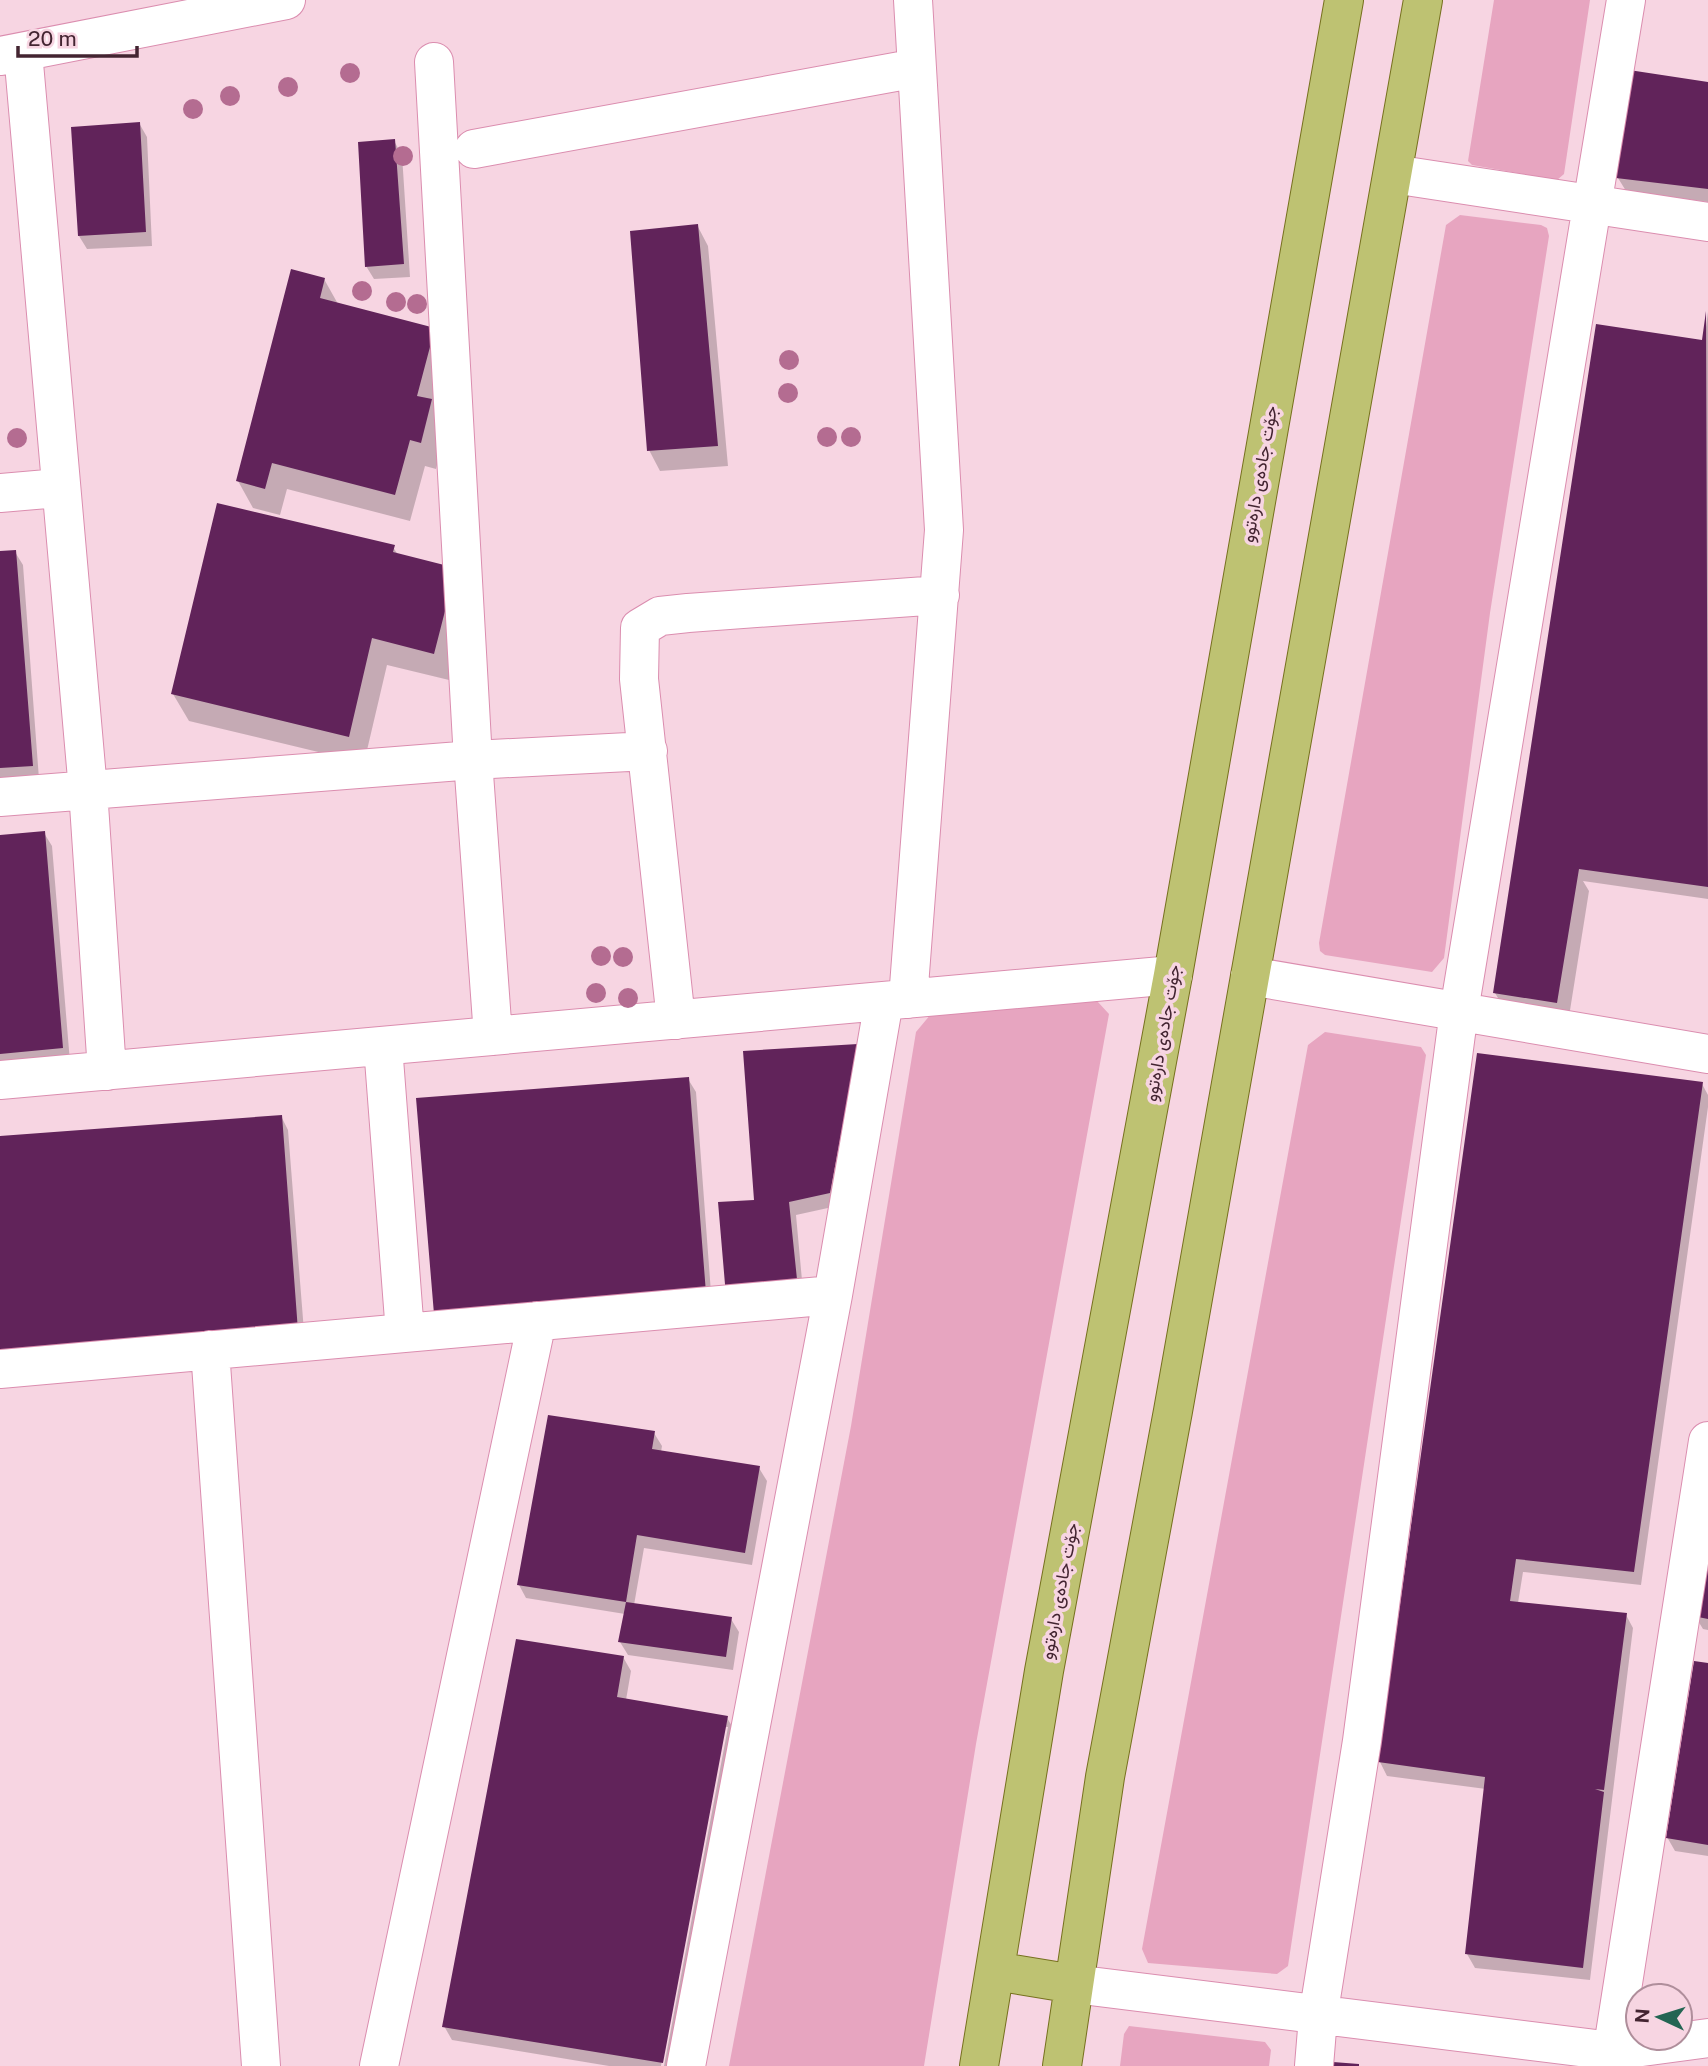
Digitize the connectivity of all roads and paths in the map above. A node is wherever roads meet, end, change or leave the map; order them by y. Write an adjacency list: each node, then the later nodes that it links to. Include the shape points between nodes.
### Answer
1 (286, 0): 6 (street)
2 (913, 0): 8 (street)
3 (1343, 0): 20 (main road, جۆت جادەی دارەتوو)
4 (1423, 0): 10 (main road)
5 (1626, 0): 11 (street)
6 (11, 54): 13 (street)
7 (434, 62): 17 (street)
8 (917, 68): 9 (street); 15 (street, via 944,530)
9 (474, 149)
10 (1393, 174): 11 (street); 21 (main road)
11 (1590, 205): 12 (street); 23 (street)
12 (1708, 222)
13 (59, 488): 14 (street); 18 (street)
14 (0, 493)
15 (940, 595): 16 (street, via 660,616 640,628 639,679); 22 (street)
16 (648, 751): 17 (street); 24 (street)
17 (473, 760): 18 (street); 25 (street)
18 (88, 790): 19 (street); 28 (street)
19 (0, 796)
20 (1173, 975): 22 (street); 36 (main road, جۆت جادەی دارەتوو, via 1044,1671)
21 (1250, 976): 23 (street); 37 (main road, via 1105,1777)
22 (896, 1000): 24 (street); 30 (street)
23 (1459, 1012): 27 (street); 38 (street, via 1362,1741)
24 (676, 1020): 25 (street)
25 (493, 1036): 26 (street)
26 (383, 1046): 28 (street); 32 (street)
27 (1708, 1054)
28 (107, 1071): 29 (street)
29 (0, 1080)
30 (833, 1295): 31 (street); 43 (street)
31 (537, 1321): 32 (street); 42 (street)
32 (405, 1333): 33 (street)
33 (210, 1350): 34 (street); 41 (street)
34 (0, 1368)
35 (1708, 1441): 40 (street)
36 (995, 1971): 37 (main road); 44 (main road, جۆت جادەی دارەتوو)
37 (1074, 1984): 38 (street); 45 (main road)
38 (1318, 2017): 40 (street); 46 (street)
39 (1708, 2038): 40 (street)
40 (1611, 2058)
41 (261, 2066)
42 (380, 2066)
43 (686, 2066)
44 (979, 2066)
45 (1062, 2066)
46 (1314, 2066)

